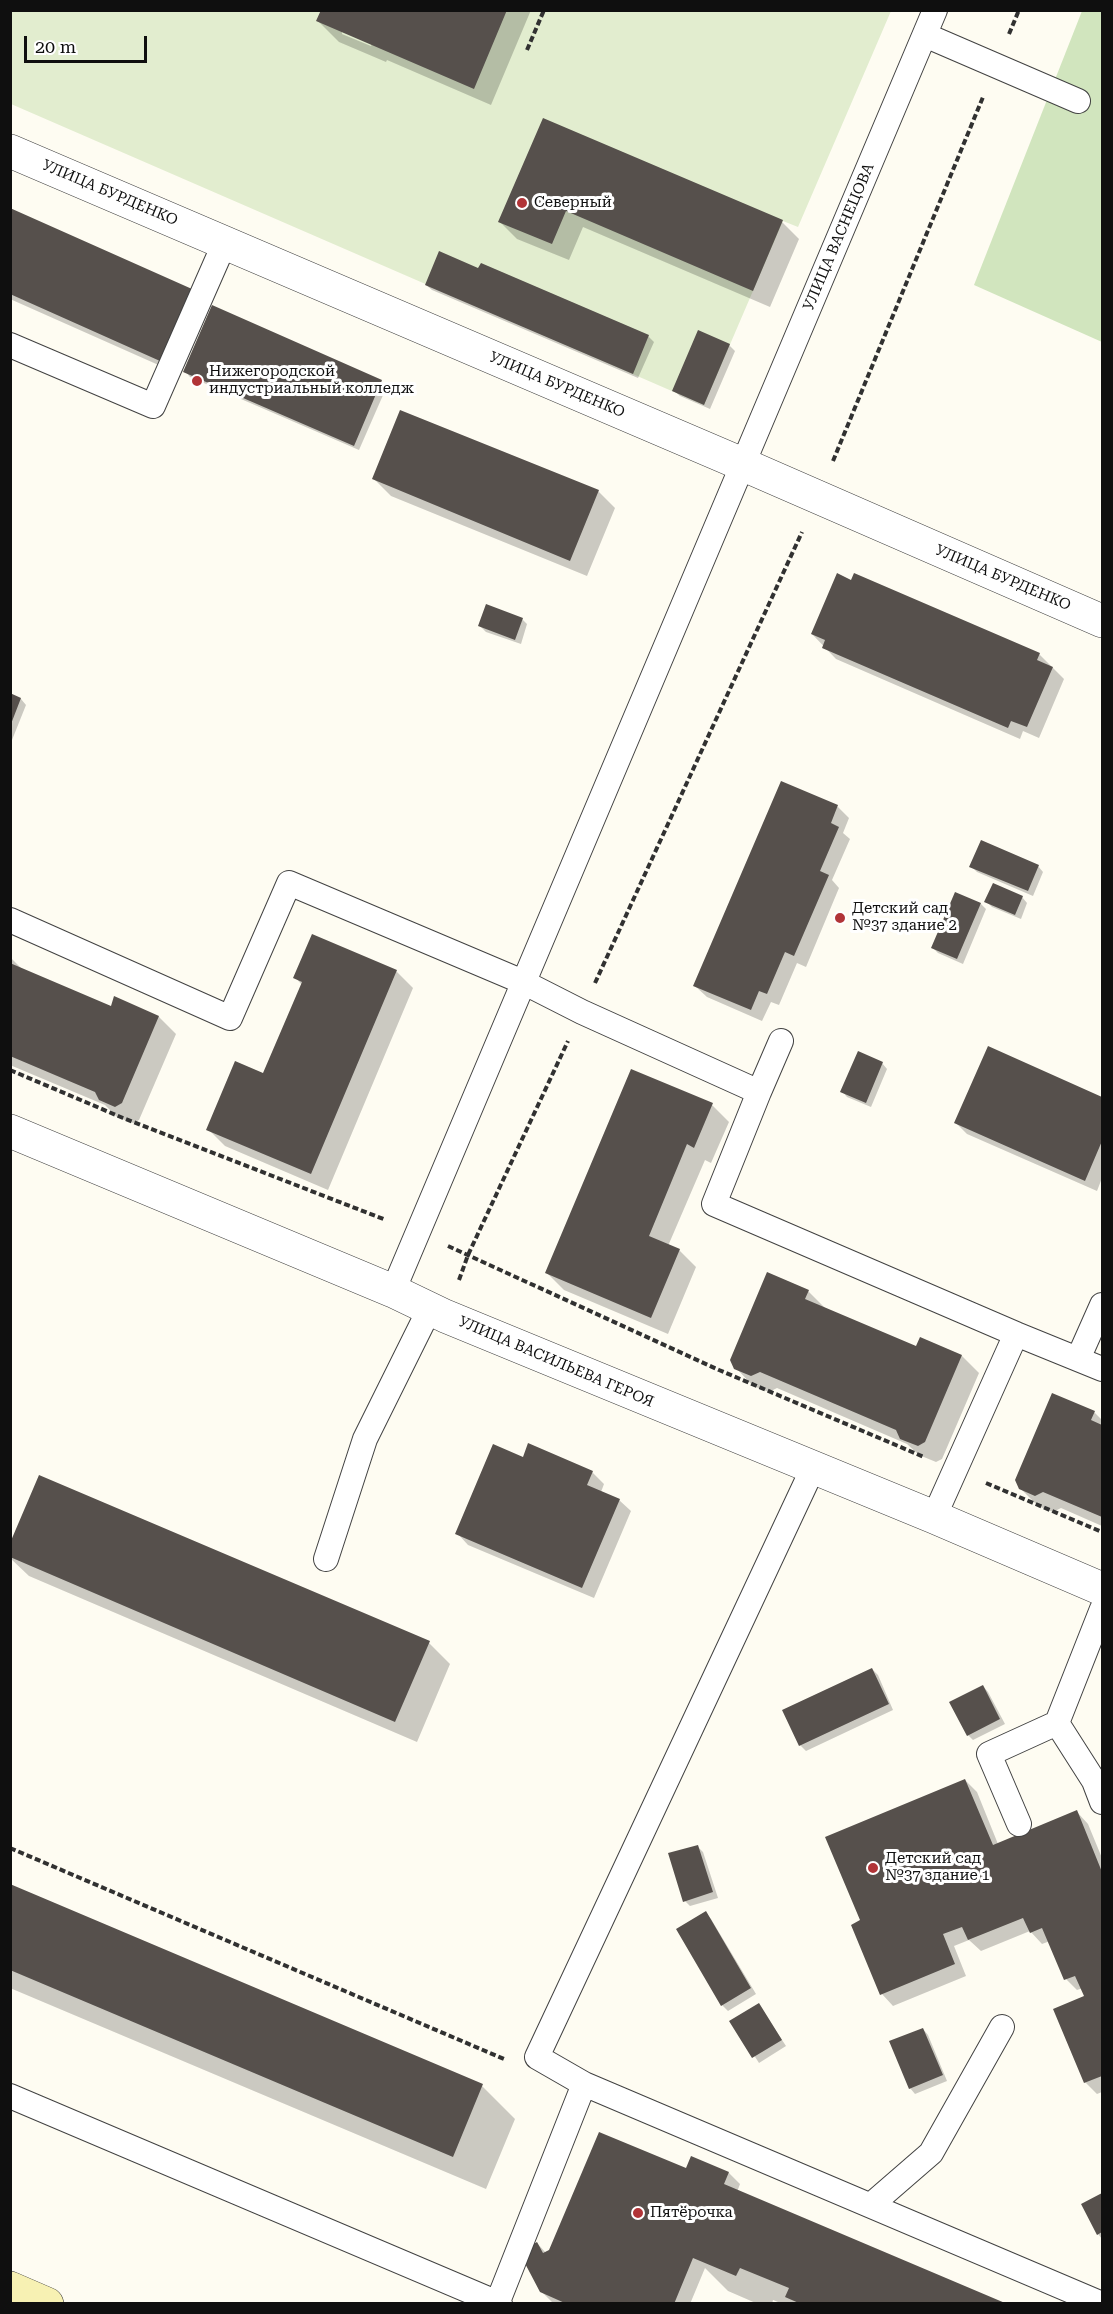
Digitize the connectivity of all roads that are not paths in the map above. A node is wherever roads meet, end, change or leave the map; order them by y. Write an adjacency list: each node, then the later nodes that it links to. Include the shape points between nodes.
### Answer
1 (935, 10): 2 (lane, УЛИЦА ВАСНЕЦОВА)
2 (925, 35): 3 (lane); 7 (lane, УЛИЦА ВАСНЕЦОВА)
3 (1077, 101)
4 (10, 151): 5 (street, УЛИЦА БУРДЕНКО)
5 (225, 242): 6 (lane, via 153,406); 7 (street, УЛИЦА БУРДЕНКО)
6 (10, 345)
7 (742, 464): 8 (street, УЛИЦА БУРДЕНКО); 10 (lane, УЛИЦА ВАСНЕЦОВА)
8 (1102, 621)
9 (10, 920): 10 (lane, via 230,1018 289,883)
10 (523, 982): 12 (lane); 14 (lane, УЛИЦА ВАСНЕЦОВА)
11 (782, 1041): 12 (lane)
12 (759, 1092): 17 (lane, via 714,1204)
13 (10, 1131): 14 (street, УЛИЦА ВАСИЛЬЕВА ГЕРОЯ)
14 (393, 1291): 16 (street, УЛИЦА ВАСИЛЬЕВА ГЕРОЯ)
15 (1102, 1305): 18 (lane)
16 (437, 1312): 20 (street, УЛИЦА ВАСИЛЬЕВА ГЕРОЯ); 22 (lane, via 365,1439)
17 (1016, 1334): 18 (lane); 21 (lane)
18 (1078, 1359): 19 (lane)
19 (1102, 1369)
20 (813, 1468): 21 (street, УЛИЦА ВАСИЛЬЕВА ГЕРОЯ); 29 (lane, via 537,2057)
21 (934, 1517): 23 (street, УЛИЦА ВАСИЛЬЕВА ГЕРОЯ)
22 (326, 1559)
23 (1102, 1589)
24 (1102, 1609): 25 (lane)
25 (1057, 1723): 26 (lane, via 1094,1781); 27 (lane, via 989,1754)
26 (1102, 1802)
27 (1019, 1824)
28 (1002, 2028): 31 (lane, via 931,2153)
29 (584, 2084): 31 (lane); 33 (lane)
30 (10, 2096): 33 (lane)
31 (871, 2205): 35 (lane)
32 (10, 2288): 34 (main road)
33 (498, 2303)
34 (47, 2304)
35 (1102, 2304)

